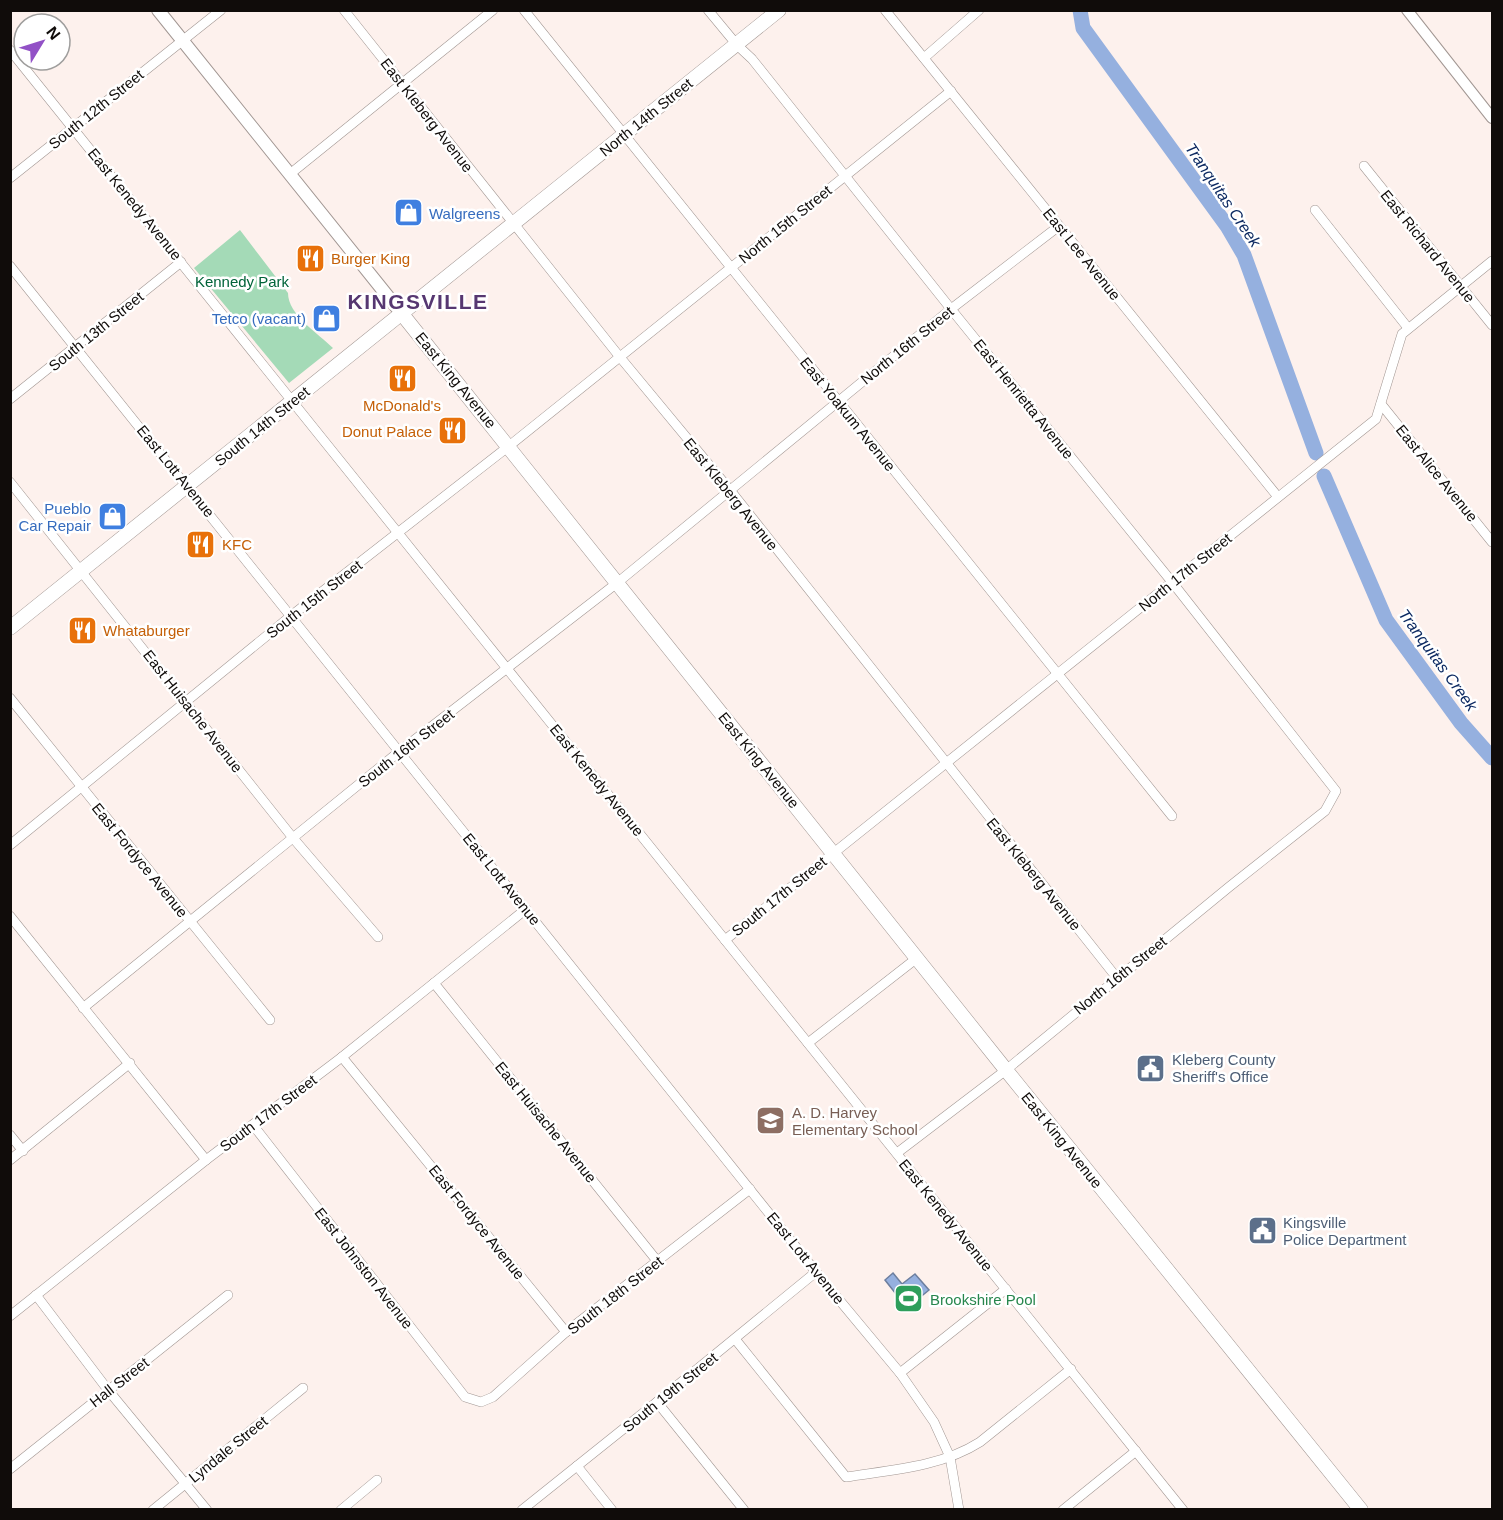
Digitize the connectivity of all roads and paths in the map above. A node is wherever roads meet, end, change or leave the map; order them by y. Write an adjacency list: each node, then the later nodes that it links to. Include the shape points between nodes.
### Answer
1 (158, 10): 11 (main road, East King Avenue)
2 (221, 10): 11 (street, South 12th Street)
3 (344, 10): 15 (street, East Kleberg Avenue)
4 (493, 10): 15 (street)
5 (524, 10): 19 (street, East Yoakum Avenue)
6 (708, 10): 12 (street, East Henrietta Avenue)
7 (779, 10): 12 (main road, North 14th Street)
8 (885, 10): 14 (street, East Lee Avenue)
9 (979, 10): 14 (street)
10 (1407, 10): 17 (street)
11 (182, 40): 18 (street, South 12th Street); 21 (main road, East King Avenue)
12 (737, 45): 19 (main road, North 14th Street); 22 (street, East Henrietta Avenue, via 752,58)
13 (10, 50): 18 (street, East Kenedy Avenue)
14 (924, 58): 16 (street, East Lee Avenue)
15 (401, 84): 21 (street); 25 (street, East Kleberg Avenue)
16 (951, 91): 22 (street, North 15th Street); 26 (street, East Lee Avenue)
17 (1492, 118)
18 (73, 127): 23 (street, South 12th Street); 28 (street, East Kenedy Avenue)
19 (624, 135): 25 (main road, North 14th Street); 30 (street, East Yoakum Avenue)
20 (1364, 166): 31 (street, East Richard Avenue)
21 (290, 174): 33 (main road, East King Avenue)
22 (846, 175): 30 (street, North 15th Street); 32 (street, East Henrietta Avenue)
23 (10, 178)
24 (1315, 210): 35 (street)
25 (513, 224): 33 (main road, South 14th Street); 37 (street, East Kleberg Avenue)
26 (1059, 226): 32 (street, North 16th Street); 46 (street, East Lee Avenue)
27 (1492, 261): 31 (street, North 17th Street)
28 (181, 262): 36 (street, South 13th Street); 39 (street, East Kenedy Avenue)
29 (10, 266): 36 (street, East Lott Avenue)
30 (730, 269): 37 (street, North 15th Street); 40 (street, East Yoakum Avenue)
31 (1461, 286): 34 (street, East Richard Avenue); 35 (street, North 17th Street)
32 (951, 309): 40 (street, North 16th Street); 50 (street, East Henrietta Avenue)
33 (402, 314): 39 (main road, South 14th Street); 42 (main road, East King Avenue)
34 (1492, 325)
35 (1408, 328): 41 (street, North 17th Street, via 1402,334)
36 (76, 346): 38 (street, South 13th Street); 44 (street, East Lott Avenue)
37 (619, 356): 42 (street, South 15th Street); 45 (street, East Kleberg Avenue)
38 (10, 399)
39 (293, 401): 44 (main road, South 14th Street); 47 (street, East Kenedy Avenue)
40 (838, 402): 45 (street, North 16th Street); 55 (street, East Yoakum Avenue)
41 (1381, 404): 46 (street, North 17th Street, via 1376,419); 48 (street, East Alice Avenue)
42 (509, 446): 47 (street, South 15th Street); 51 (main road, East King Avenue)
43 (10, 482): 49 (street, East Huisache Avenue)
44 (187, 486): 49 (main road, South 14th Street); 52 (street, East Lott Avenue)
45 (730, 490): 51 (street, South 16th Street); 59 (street, East Kleberg Avenue)
46 (1278, 497): 50 (street, North 17th Street)
47 (398, 532): 52 (street, South 15th Street); 54 (street, East Kenedy Avenue)
48 (1492, 542)
49 (81, 571): 53 (main road, South 14th Street); 57 (street, East Huisache Avenue)
50 (1172, 582): 55 (street, North 17th Street); 61 (street, East Henrietta Avenue)
51 (617, 583): 54 (street, South 16th Street); 65 (main road, East King Avenue)
52 (291, 616): 57 (street, South 15th Street); 58 (street, East Lott Avenue)
53 (10, 628)
54 (507, 668): 58 (street, South 16th Street); 70 (street, East Kenedy Avenue)
55 (1058, 673): 59 (street, North 17th Street); 62 (street, East Yoakum Avenue)
56 (10, 698): 60 (street, East Fordyce Avenue)
57 (186, 703): 60 (street, South 15th Street); 63 (street, East Huisache Avenue)
58 (400, 751): 63 (street, South 16th Street); 66 (street, East Lott Avenue)
59 (946, 764): 65 (street, North 17th Street); 72 (street, East Kleberg Avenue)
60 (81, 786): 64 (street, South 15th Street); 68 (street, East Fordyce Avenue)
61 (1336, 791): 72 (street, North 16th Street, via 1325,811)
62 (1172, 816)
63 (293, 838): 68 (street, South 16th Street); 69 (street, East Huisache Avenue)
64 (10, 845)
65 (834, 853): 70 (street, South 17th Street); 71 (main road, East King Avenue)
66 (526, 909): 73 (street, South 17th Street); 86 (street, East Lott Avenue)
67 (10, 916): 74 (street)
68 (190, 922): 74 (street, South 16th Street); 75 (street, East Fordyce Avenue)
69 (378, 938)
70 (725, 940): 76 (street, East Kenedy Avenue)
71 (917, 958): 76 (street); 79 (main road, East King Avenue)
72 (1117, 978): 79 (street, North 16th Street)
73 (434, 983): 77 (street, South 17th Street); 87 (street, East Huisache Avenue)
74 (83, 1008): 78 (street)
75 (270, 1020)
76 (808, 1043): 83 (street, East Kenedy Avenue)
77 (342, 1057): 80 (street, South 17th Street); 93 (street, East Fordyce Avenue)
78 (130, 1063): 82 (street); 85 (street)
79 (1006, 1070): 83 (street, North 16th Street); 116 (main road, East King Avenue)
80 (253, 1125): 85 (street, South 17th Street); 99 (street, East Johnston Avenue, via 465,1397)
81 (10, 1135): 82 (street)
82 (23, 1150): 84 (street)
83 (897, 1153): 89 (street, East Kenedy Avenue)
84 (10, 1160)
85 (206, 1160): 90 (street, South 17th Street)
86 (750, 1189): 87 (street, South 18th Street); 88 (street, East Lott Avenue)
87 (658, 1262): 93 (street, South 18th Street)
88 (816, 1272): 94 (street, South 19th Street); 96 (street, East Lott Avenue)
89 (1006, 1288): 95 (street, East Kenedy Avenue); 96 (street)
90 (36, 1295): 92 (street, South 17th Street); 98 (street)
91 (228, 1295): 98 (street, Hall Street)
92 (10, 1316)
93 (566, 1332): 99 (street, South 18th Street)
94 (735, 1339): 100 (street, South 19th Street); 102 (street, via 846,1477)
95 (1071, 1369): 101 (street, East Kenedy Avenue); 102 (street, via 980,1442)
96 (900, 1373): 102 (street, East Lott Avenue, via 934,1422)
97 (303, 1388): 106 (street, Lyndale Street)
98 (108, 1390): 104 (street, Hall Street); 106 (street)
99 (481, 1402)
100 (657, 1402): 103 (street, South 19th Street); 112 (street)
101 (1136, 1451): 114 (street); 115 (street, East Kenedy Avenue)
102 (950, 1457): 113 (street, East Lott Avenue)
103 (577, 1467): 110 (street, South 19th Street); 111 (street)
104 (10, 1469)
105 (377, 1480): 109 (street)
106 (186, 1483): 107 (street, Lyndale Street); 108 (street)
107 (153, 1509)
108 (207, 1509)
109 (341, 1509)
110 (522, 1509)
111 (612, 1509)
112 (744, 1509)
113 (959, 1509)
114 (1063, 1509)
115 (1183, 1509)
116 (1361, 1509)

